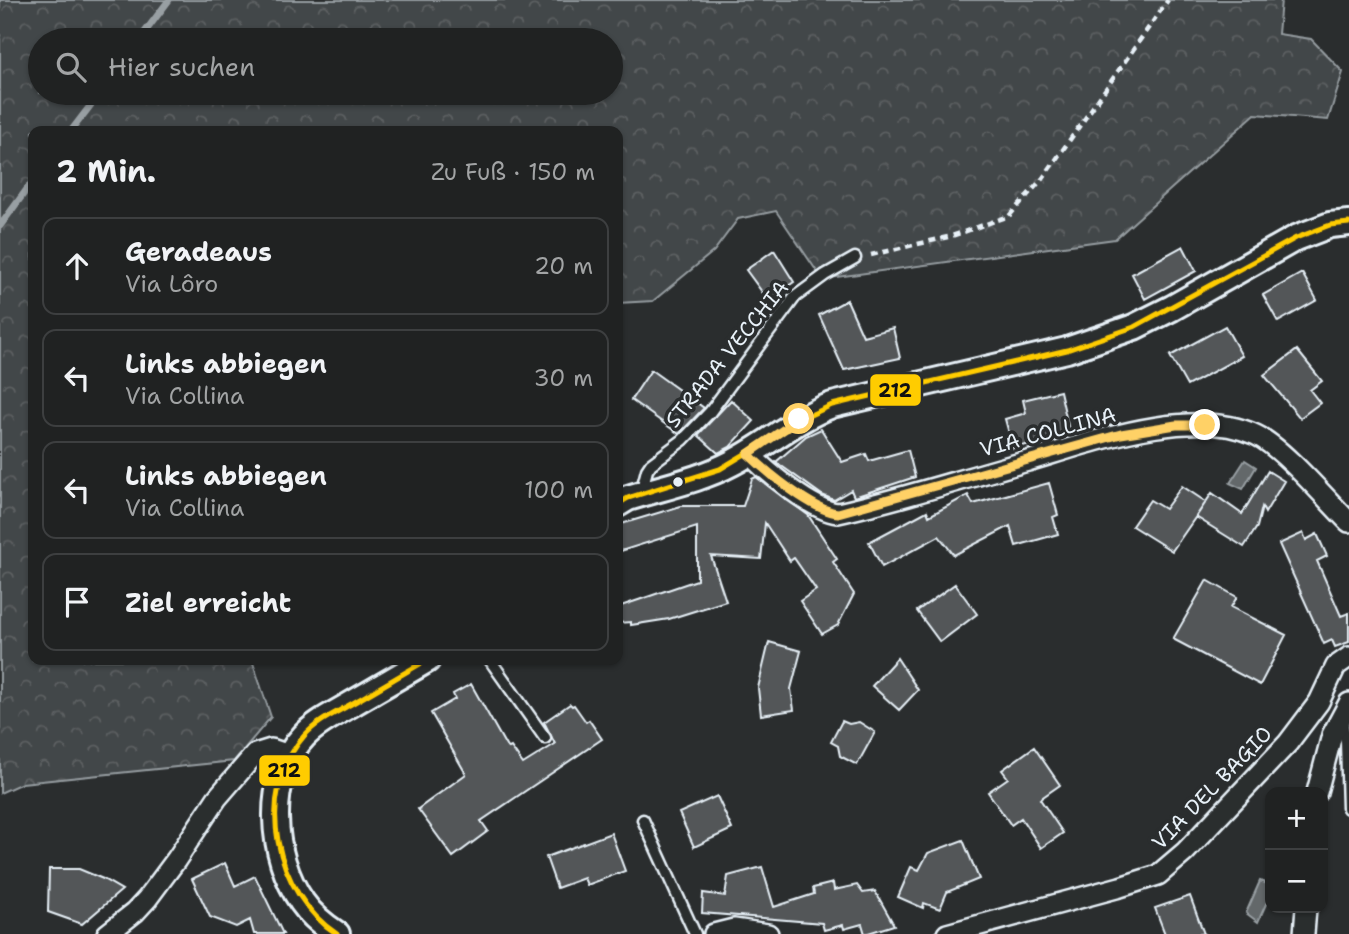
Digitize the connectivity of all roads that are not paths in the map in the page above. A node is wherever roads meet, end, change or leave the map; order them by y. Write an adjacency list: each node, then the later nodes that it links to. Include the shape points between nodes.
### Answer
1 (1349, 223): 3 (street, via 1296,238 1172,308 1102,340 832,405 799,419)
2 (855, 258): 4 (lane, STRADA VECCHIA, via 795,297 695,429 651,464)
3 (748, 454): 4 (street, via 715,471); 6 (street, VIA COLLINA, via 822,510 838,513 1121,434 1176,425 1219,425 1268,443)
4 (641, 494): 5 (street)
5 (623, 502)
6 (1349, 522)
7 (1349, 657): 22 (street, VIA DEL BAGIO, via 1336,666 1319,702 1288,743 1158,875)
8 (418, 665): 12 (street, via 313,727)
9 (494, 665): 11 (lane)
10 (1345, 710): 13 (street, via 1332,735); 14 (lane)
11 (545, 738)
12 (289, 755): 17 (street, via 266,749 251,759 217,798 147,899); 18 (street, via 278,797 281,852 302,903)
13 (1318, 787)
14 (1348, 808)
15 (643, 820): 19 (lane)
16 (1306, 913): 23 (street)
17 (107, 934)
18 (337, 934)
19 (695, 934)
20 (714, 934): 21 (street, via 734,929)
21 (768, 934)
22 (947, 934)
23 (1304, 934)

